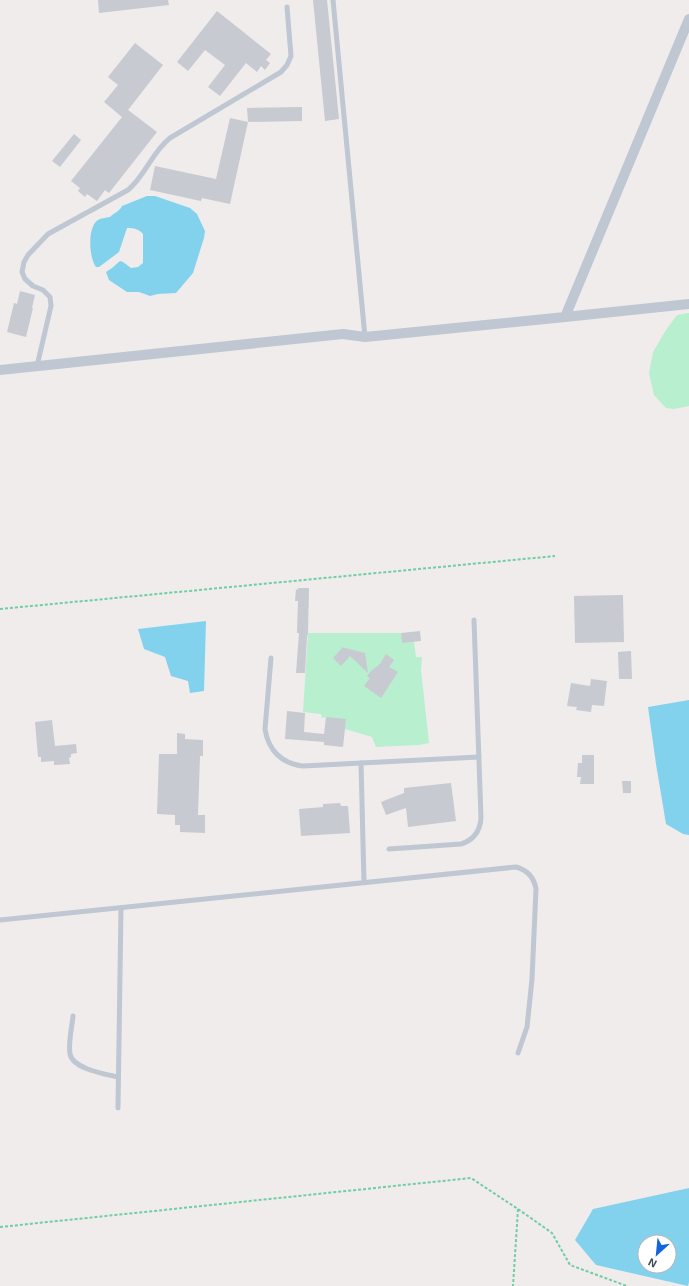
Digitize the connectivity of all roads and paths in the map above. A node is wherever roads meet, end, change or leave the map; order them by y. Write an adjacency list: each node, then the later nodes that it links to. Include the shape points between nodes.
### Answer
1 (333, 0): 6 (lane)
2 (287, 7): 7 (lane, via 291,56 288,65 281,72 170,138 161,145 135,184 128,190 48,234 28,254 22,272 25,279 50,297 51,306)
3 (689, 19): 5 (street)
4 (689, 304): 5 (street)
5 (565, 317): 6 (street)
6 (365, 337): 7 (street, via 343,334)
7 (37, 366): 8 (street)
8 (0, 370)
9 (555, 556): 10 (path)
10 (0, 609)
11 (474, 620): 13 (lane)
12 (271, 658): 14 (lane, via 266,730 268,743 276,754 285,761 297,765)
13 (479, 757): 14 (lane); 15 (lane, via 480,823 471,840 461,844)
14 (360, 763): 16 (lane)
15 (388, 849)
16 (364, 882): 17 (lane); 20 (lane, via 511,867 521,869 530,875 536,889 532,979 527,1027)
17 (121, 908): 18 (lane); 21 (lane)
18 (0, 920)
19 (73, 1016): 21 (lane, via 69,1048 74,1061 80,1066)
20 (518, 1052)
21 (118, 1077): 22 (lane)
22 (118, 1108)
23 (518, 1209): 24 (path, via 471,1178); 25 (path); 26 (path, via 552,1233 570,1264)
24 (0, 1227)
25 (513, 1286)
26 (627, 1286)

